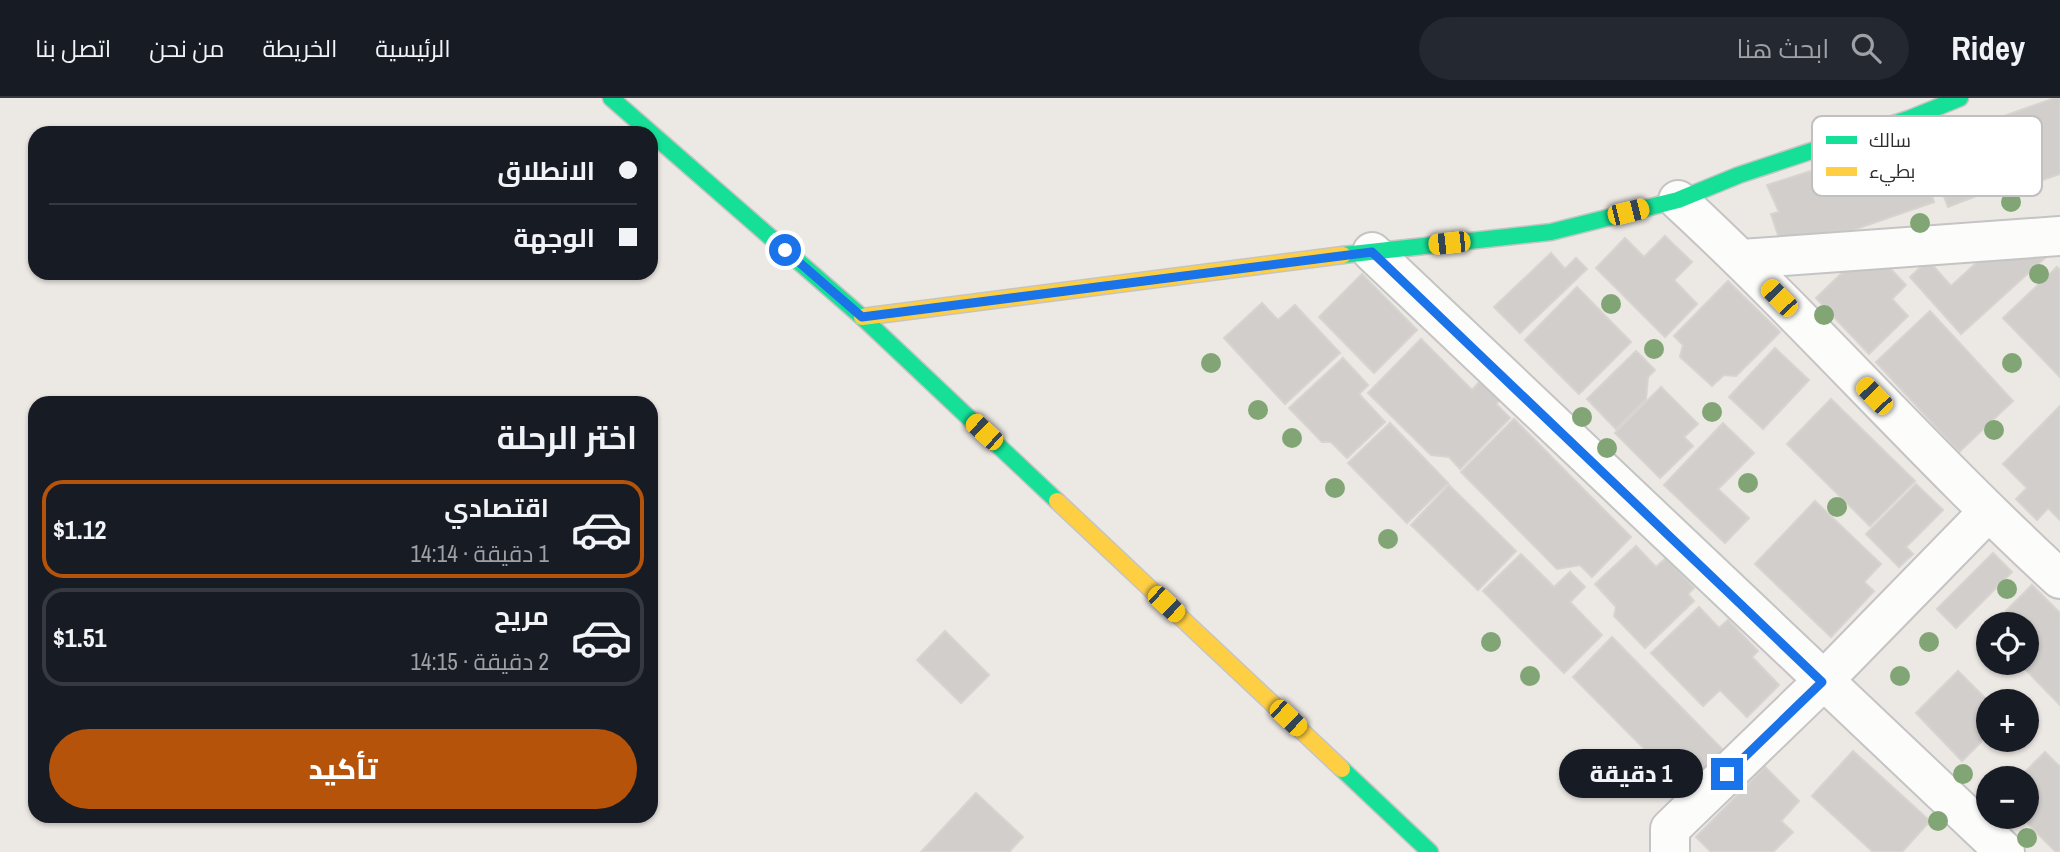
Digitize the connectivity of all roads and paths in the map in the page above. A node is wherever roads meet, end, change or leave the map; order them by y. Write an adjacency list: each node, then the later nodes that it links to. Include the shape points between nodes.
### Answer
1 (611, 98): 4 (street)
2 (1959, 98): 3 (street)
3 (1916, 116)
4 (643, 126)
5 (658, 139): 11 (street)
6 (1812, 151): 7 (street)
7 (1678, 201): 9 (street, via 1551,232); 10 (street)
8 (2060, 236): 10 (street)
9 (1372, 252): 11 (street); 14 (street)
10 (1741, 258): 12 (street)
11 (862, 317): 15 (street)
12 (1987, 513): 13 (street); 14 (street)
13 (2060, 579)
14 (1822, 682): 16 (street, via 1670,829); 17 (street)
15 (1430, 852)
16 (1670, 852)
17 (2005, 852)

